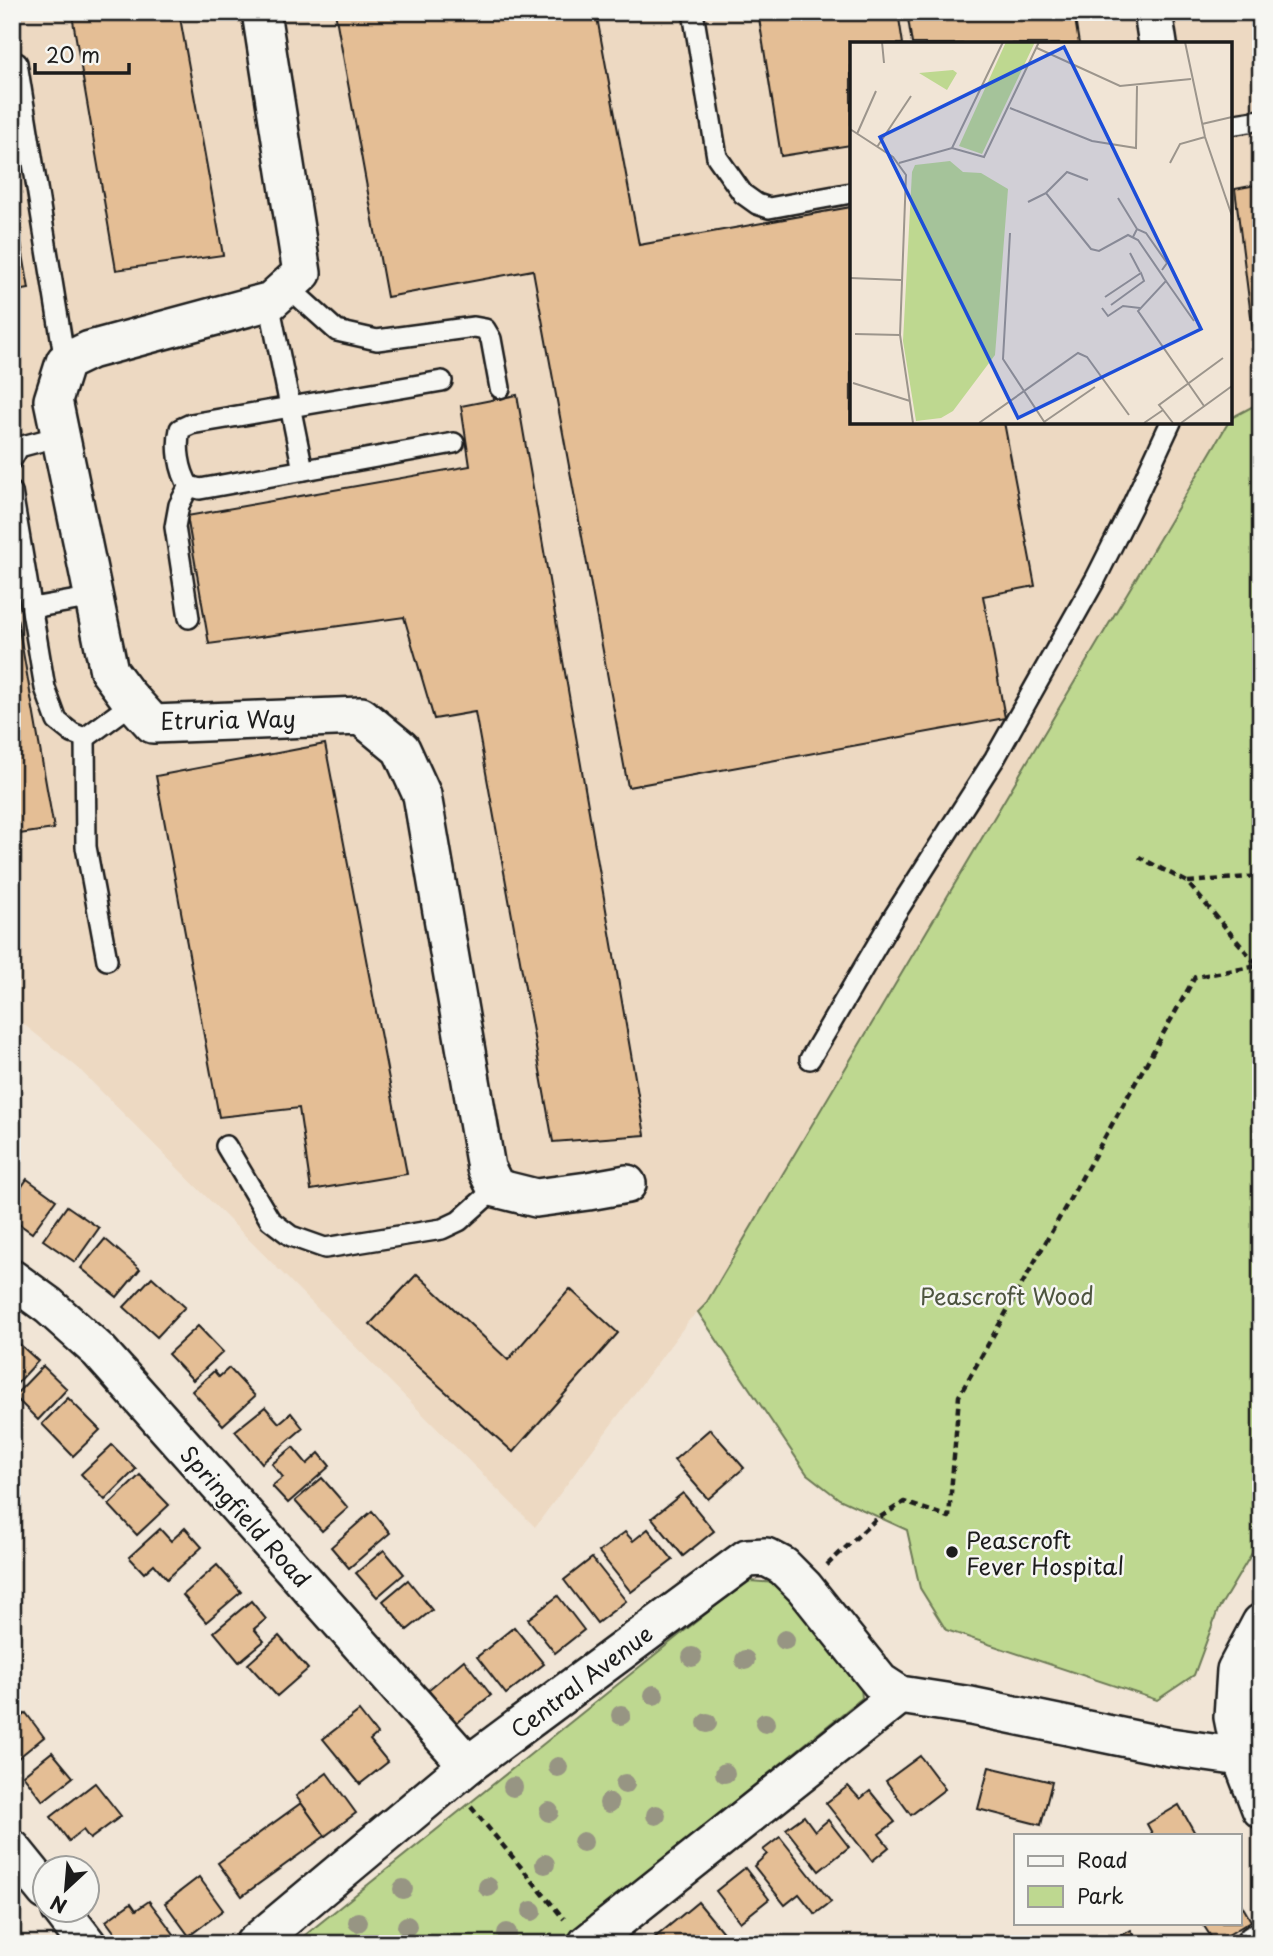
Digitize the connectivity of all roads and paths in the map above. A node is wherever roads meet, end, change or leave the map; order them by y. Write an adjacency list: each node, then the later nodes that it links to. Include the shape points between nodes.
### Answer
1 (261, 12): 9 (street, via 302,273)
2 (693, 12): 8 (lane, via 717,157 743,194 769,208)
3 (1153, 12): 4 (street)
4 (1158, 42)
5 (17, 62): 10 (lane)
6 (1261, 120): 7 (lane)
7 (1231, 125)
8 (850, 193)
9 (278, 294): 10 (street, via 90,350); 12 (lane, via 337,331 377,340 485,329); 13 (lane)
10 (65, 362): 15 (street, Etruria Way, via 53,400)
11 (442, 380): 13 (lane)
12 (500, 388)
13 (290, 408): 18 (lane); 19 (lane, via 180,429 177,440)
14 (1170, 424): 30 (lane, via 1095,580 1008,736)
15 (60, 436): 17 (lane, via 19,447); 21 (street, Etruria Way)
16 (454, 443): 18 (lane)
17 (12, 459)
18 (303, 470): 19 (lane, via 200,489)
19 (189, 486): 23 (lane, via 175,527)
20 (12, 492): 22 (lane)
21 (94, 597): 22 (lane); 24 (street, Etruria Way, via 109,671)
22 (32, 608): 25 (lane, via 45,688 57,721)
23 (189, 618)
24 (134, 702): 25 (lane); 33 (street, Etruria Way, via 153,724 361,716 401,749 422,795 486,1168)
25 (85, 738): 29 (lane, via 86,846)
26 (1139, 858): 28 (path)
27 (1261, 876): 28 (path)
28 (1187, 882): 35 (path, via 1258,966 1195,977 959,1396 949,1517 904,1502 874,1521)
29 (107, 960)
30 (810, 1059)
31 (226, 1146): 33 (lane, via 270,1220 291,1236 325,1248 442,1229 459,1221)
32 (626, 1184): 33 (street, via 536,1198)
33 (496, 1188)
34 (12, 1279): 39 (street, Springfield Road, via 99,1350)
35 (804, 1587): 37 (street, Central Avenue, via 880,1682); 39 (street, Central Avenue, via 766,1557 747,1558)
36 (1261, 1623): 38 (street, via 1236,1670 1233,1717)
37 (900, 1695): 38 (street); 44 (street)
38 (1241, 1757): 40 (street)
39 (459, 1773): 44 (path); 47 (street, Central Avenue)
40 (1261, 1809)
41 (12, 1849): 42 (street)
42 (32, 1874)
43 (72, 1924): 46 (street)
44 (577, 1934)
45 (1261, 1941): 48 (street)
46 (87, 1944)
47 (254, 1944)
48 (1255, 1944)

